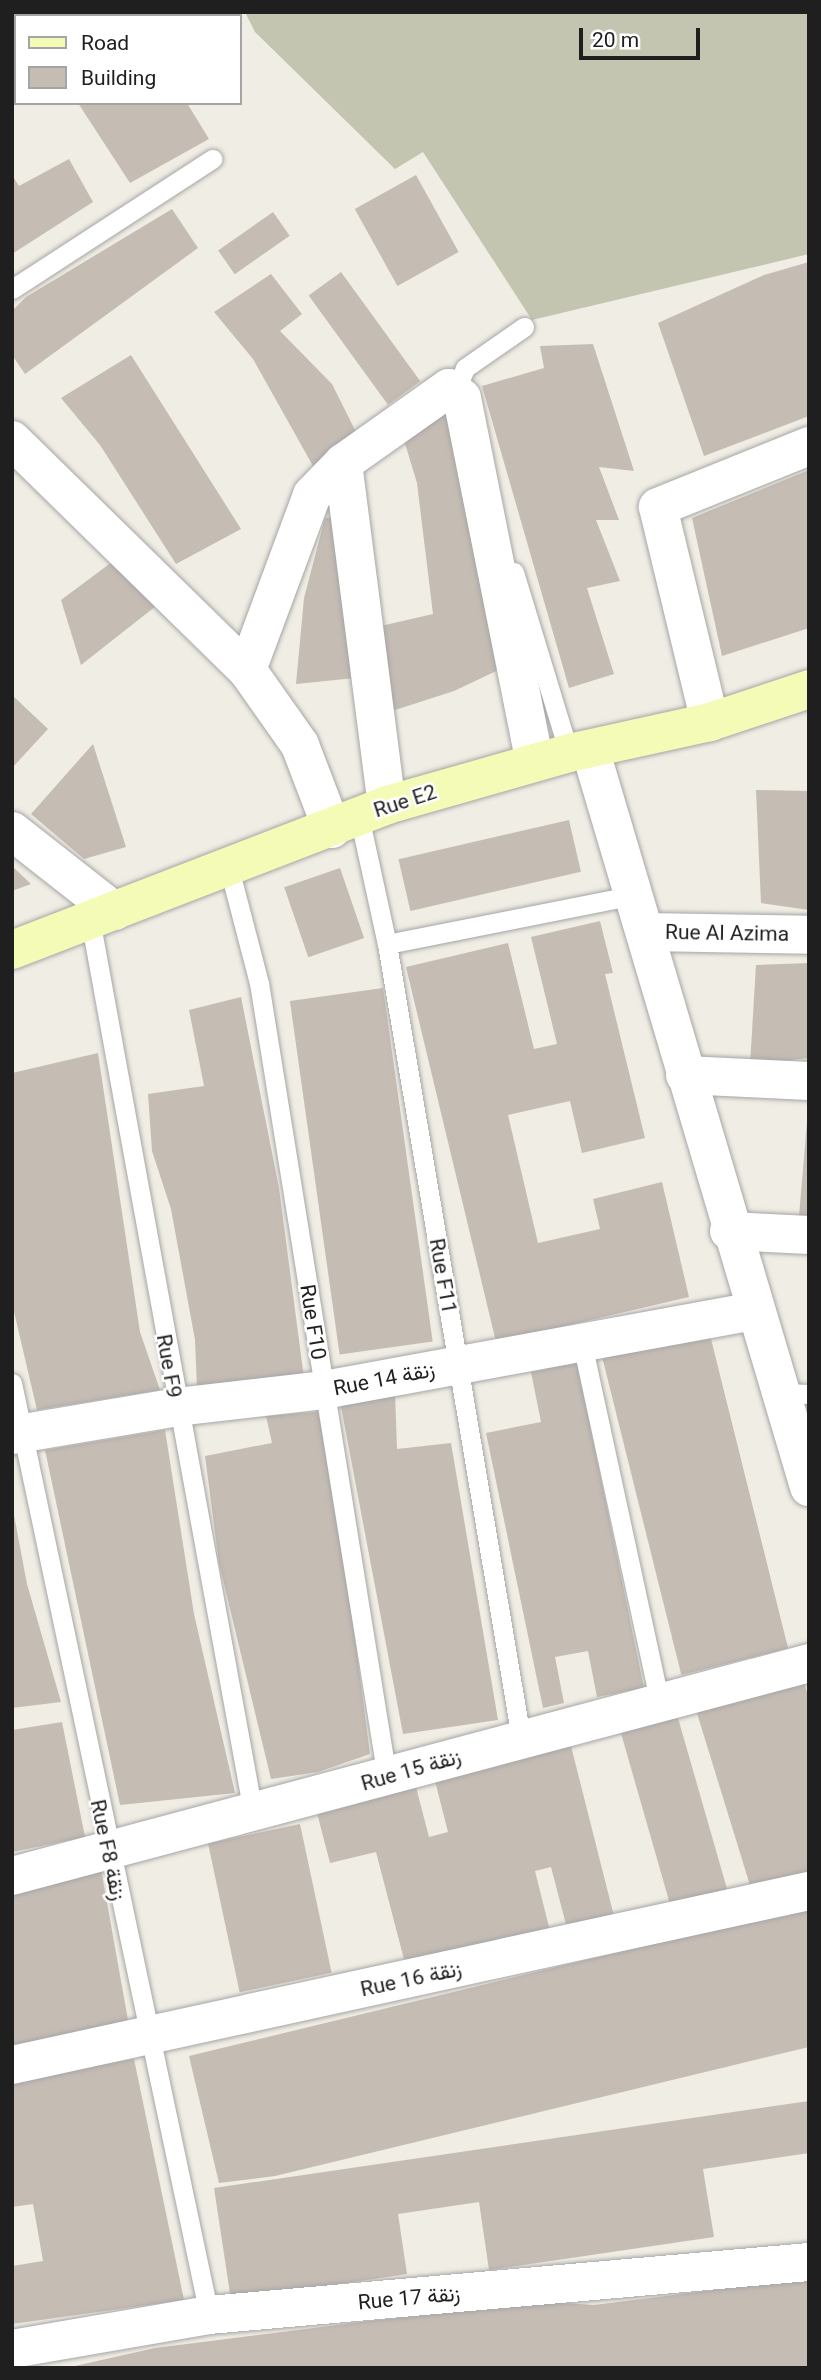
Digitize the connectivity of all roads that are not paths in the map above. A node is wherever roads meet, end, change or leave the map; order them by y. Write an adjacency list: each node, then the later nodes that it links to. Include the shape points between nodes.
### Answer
1 (212, 159): 2 (lane)
2 (12, 289)
3 (524, 327): 10 (lane, via 470,363 460,380)
4 (809, 446): 9 (street, via 658,506)
5 (16, 456): 7 (street)
6 (343, 463): 7 (street, via 306,505); 10 (street, via 449,388 462,398); 11 (street)
7 (247, 670): 11 (street)
8 (809, 689): 9 (street, Rue E2)
9 (710, 722): 10 (street, Rue E2)
10 (565, 755): 11 (street, Rue E2); 14 (street)
11 (359, 817): 13 (street, Rue E2); 18 (lane, Rue F11)
12 (12, 831): 15 (street)
13 (229, 868): 15 (street, Rue E2); 28 (lane, Rue F10, via 258,983)
14 (634, 895): 16 (street); 18 (lane)
15 (102, 915): 19 (street, Rue E2); 30 (lane, Rue F9)
16 (645, 932): 17 (street, Rue Al Azima); 20 (street)
17 (809, 935)
18 (387, 944): 26 (lane, Rue F11)
19 (12, 950)
20 (685, 1075): 21 (street); 22 (street)
21 (809, 1081)
22 (729, 1231): 23 (street); 24 (street)
23 (809, 1235)
24 (754, 1311): 25 (street, Rue 14 زنقة); 29 (street)
25 (582, 1343): 26 (street, Rue 14 زنقة); 34 (lane)
26 (458, 1365): 28 (street, Rue 14 زنقة); 35 (lane, Rue F11)
27 (12, 1383): 31 (lane, Rue F8 زنقة)
28 (324, 1390): 30 (street, Rue 14 زنقة); 36 (lane, Rue F10)
29 (794, 1394): 32 (street)
30 (177, 1407): 31 (street, Rue 14 زنقة); 37 (lane, Rue F9)
31 (18, 1434): 38 (lane, Rue F8 زنقة)
32 (809, 1487)
33 (809, 1663): 34 (street, Rue 15 زنقة)
34 (660, 1703): 35 (street, Rue 15 زنقة)
35 (521, 1738): 36 (street, Rue 15 زنقة)
36 (387, 1778): 37 (street, Rue 15 زنقة)
37 (253, 1812): 38 (street, Rue 15 زنقة)
38 (108, 1854): 39 (street, Rue 15 زنقة); 41 (lane, Rue F8 زنقة)
39 (12, 1876)
40 (809, 1891): 41 (street, Rue 16 زنقة)
41 (148, 2033): 42 (street, Rue 16 زنقة); 44 (lane, Rue F8 زنقة)
42 (12, 2065)
43 (809, 2262): 44 (street, Rue 17 زنقة)
44 (209, 2315): 45 (street, Rue 17 زنقة)
45 (12, 2349)

